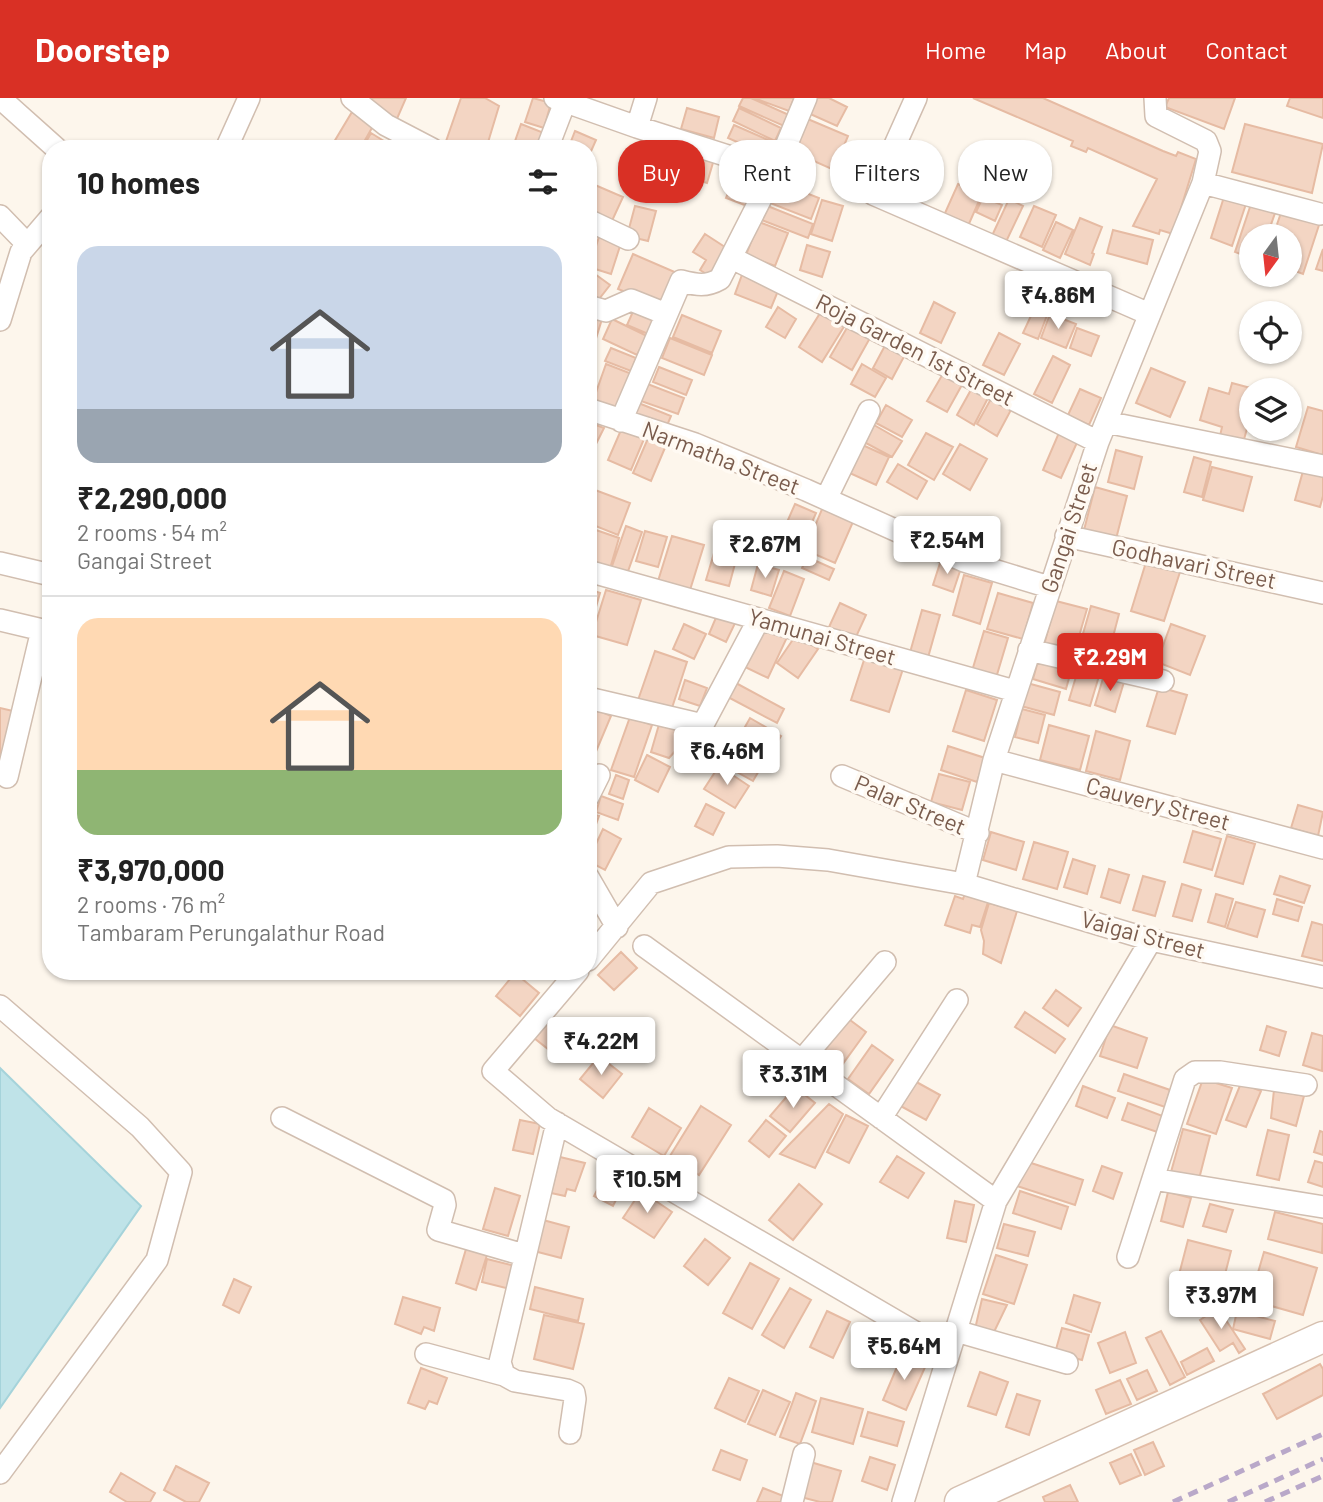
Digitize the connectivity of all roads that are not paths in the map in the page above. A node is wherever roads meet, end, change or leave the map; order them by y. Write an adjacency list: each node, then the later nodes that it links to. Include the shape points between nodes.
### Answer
1 (0, 98): 10 (street)
2 (249, 98): 11 (street)
3 (352, 98): 12 (street, via 386,125)
4 (646, 98): 9 (street)
5 (806, 98): 14 (street)
6 (916, 98): 27 (street, via 873,194)
7 (1156, 98): 16 (street, Gangai Street, via 1156,116 1206,141 1210,151)
8 (560, 100): 9 (street); 13 (street)
9 (637, 127): 15 (street)
10 (47, 140)
11 (230, 140)
12 (415, 140)
13 (549, 140)
14 (788, 140)
15 (719, 153)
16 (1203, 183): 18 (street); 27 (street, Gangai Street)
17 (759, 203): 24 (street)
18 (1320, 214)
19 (0, 216): 23 (street)
20 (597, 224): 22 (street)
21 (42, 227): 23 (street)
22 (628, 239)
23 (27, 244): 28 (street)
24 (732, 258): 26 (street, via 720,279 710,285 681,281); 32 (street, Roja Garden 1st Street)
25 (597, 308): 26 (street, via 606,311 631,300)
26 (666, 314): 31 (street)
27 (1149, 314): 32 (street, Gangai Street)
28 (0, 320)
29 (597, 411): 31 (street, Narmatha Street)
30 (869, 411): 34 (street)
31 (621, 421): 34 (street, Narmatha Street, via 695,444)
32 (1102, 432): 33 (street, Roja Garden 1st Street); 35 (street, Gangai Street)
33 (1323, 466)
34 (826, 499): 39 (street, Narmatha Street, via 964,561)
35 (1066, 536): 39 (street, Gangai Street); 40 (street, Godhavari Street)
36 (0, 562): 37 (street)
37 (42, 573)
38 (597, 574): 41 (street, Yamunai Street)
39 (1049, 587): 45 (street, Gangai Street)
40 (1323, 593)
41 (759, 619): 47 (street, Yamunai Street); 49 (street)
42 (0, 620): 43 (street)
43 (42, 630)
44 (42, 646): 54 (street)
45 (1029, 650): 46 (street); 47 (street, Gangai Street)
46 (1163, 681)
47 (1015, 691): 51 (street, Gangai Street)
48 (597, 700): 49 (street)
49 (703, 725): 50 (street)
50 (692, 745)
51 (994, 760): 56 (street, Gangai Street); 57 (street, Cauvery Street)
52 (599, 775): 55 (street)
53 (842, 776): 56 (street, Palar Street)
54 (7, 777)
55 (597, 779)
56 (978, 833): 58 (street, Gangai Street)
57 (1323, 848)
58 (964, 884): 60 (street, Vaigai Street, via 828,860 729,857 651,883); 61 (street, Vaigai Street)
59 (597, 893): 60 (street)
60 (617, 927): 63 (street, Vaigai Street)
61 (1151, 940): 65 (street, Vaigai Street); 75 (street)
62 (644, 946): 69 (street)
63 (597, 950)
64 (885, 962): 69 (street)
65 (1323, 977)
66 (571, 980): 73 (street, via 493,1071)
67 (957, 1000): 72 (street)
68 (0, 1006): 87 (street, via 139,1126 181,1172 157,1260)
69 (802, 1060): 72 (street)
70 (1306, 1085): 74 (street, via 1195,1072 1185,1079)
71 (282, 1118): 77 (street, via 444,1200 438,1230)
72 (881, 1118): 75 (street)
73 (557, 1123): 77 (street); 81 (street)
74 (1153, 1179): 76 (street); 78 (street)
75 (996, 1201): 79 (street)
76 (1323, 1208)
77 (524, 1255): 84 (street, via 500,1362)
78 (1128, 1256)
79 (956, 1331): 81 (street); 83 (street)
80 (1322, 1336): 90 (street)
81 (949, 1352): 89 (street)
82 (426, 1354): 84 (street)
83 (1067, 1363)
84 (504, 1375): 85 (street, via 573,1394)
85 (570, 1433)
86 (804, 1454): 88 (street)
87 (0, 1473)
88 (792, 1502)
89 (903, 1502)
90 (960, 1502)

